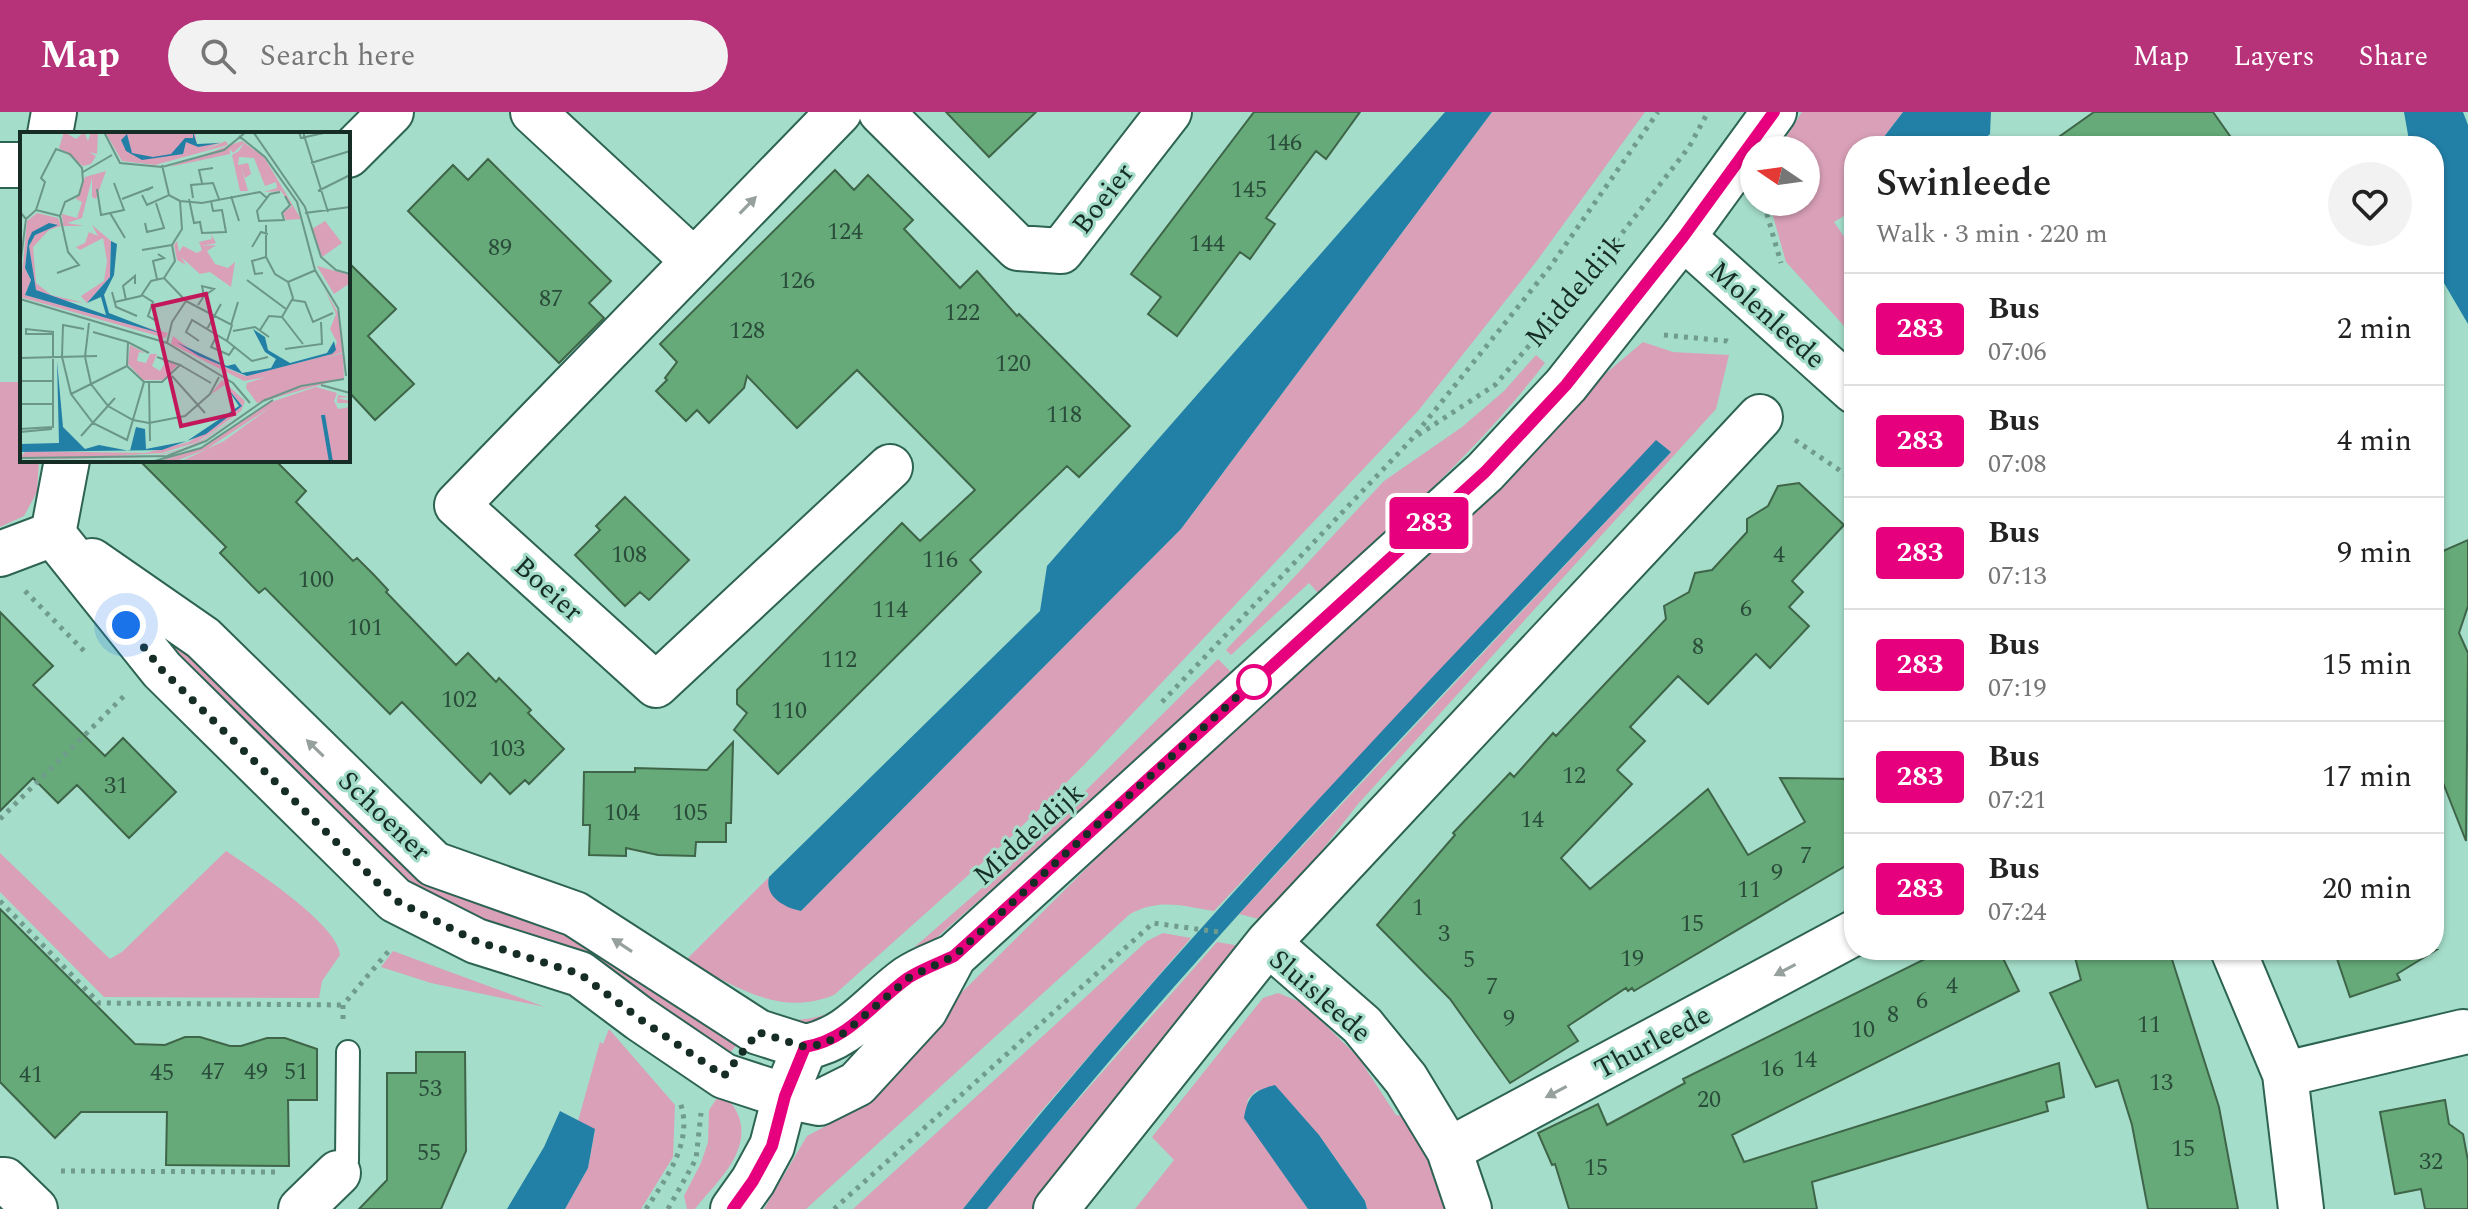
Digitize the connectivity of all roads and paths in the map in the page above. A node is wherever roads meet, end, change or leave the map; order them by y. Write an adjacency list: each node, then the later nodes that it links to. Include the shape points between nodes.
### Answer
1 (54, 112): 10 (street)
2 (391, 112): 11 (street)
3 (533, 112): 13 (street)
4 (839, 112): 13 (street, Boeier, one-way to 4)
5 (881, 112): 6 (street, Boeier, via 1018,248 1061,251)
6 (1169, 112)
7 (1658, 112): 19 (path, Middeldijk, via 1550,267)
8 (1708, 112): 14 (path, Middeldijk, via 1689,147)
9 (1774, 112): 12 (street, Middeldijk)
10 (50, 132)
11 (350, 153)
12 (1683, 237): 15 (street, Middeldijk); 17 (street, Molenleede)
13 (694, 261): 21 (street, Boeier, via 457,505 656,685)
14 (1585, 281): 15 (path, Molenleede); 19 (path, Middeldijk, via 1495,385)
15 (1625, 312): 16 (path, Molenleede, via 1652,333 1727,341); 32 (street, Middeldijk, via 1485,472)
16 (1741, 349)
17 (1844, 382)
18 (1760, 417): 22 (path); 29 (street)
19 (1411, 440): 26 (path, Middeldijk)
20 (67, 462): 23 (street)
21 (890, 467)
22 (1844, 473)
23 (53, 534): 24 (street); 35 (street, Schoener, one-way to 23, via 575,914 434,864 203,638); 40 (street, Schoener, via 162,670 395,900 476,941 580,974)
24 (0, 554)
25 (127, 693): 27 (path)
26 (1151, 713)
27 (0, 819)
28 (0, 901): 34 (path, via 99,1003)
29 (1248, 938): 42 (street, Sluisleede, via 1362,1025 1406,1079); 48 (path, via 1153,923); 49 (street, Sluisleede)
30 (1844, 938): 42 (street, Thurleede, one-way to 42)
31 (392, 946): 34 (path)
32 (954, 956): 37 (street, Middeldijk, via 910,977 844,1033); 41 (street, Middeldijk, via 925,1010 857,1084 819,1103)
33 (2237, 960): 39 (street)
34 (343, 1005): 38 (path, via 342,1035)
35 (758, 1032): 37 (street, Schoener); 41 (street)
36 (2463, 1032): 39 (street)
37 (805, 1047): 41 (street)
38 (348, 1052): 43 (lane, via 347,1161)
39 (2285, 1074): 51 (street)
40 (724, 1076): 41 (street, Schoener); 46 (path, via 702,1104 696,1159)
41 (785, 1096): 47 (street, via 772,1146)
42 (1449, 1150): 50 (street, Sluisleede)
43 (338, 1173): 44 (path, via 49,1171); 45 (street)
44 (13, 1190)
45 (301, 1209)
46 (668, 1209)
47 (733, 1209)
48 (834, 1209)
49 (1056, 1209)
50 (1469, 1209)
51 (2301, 1209)

